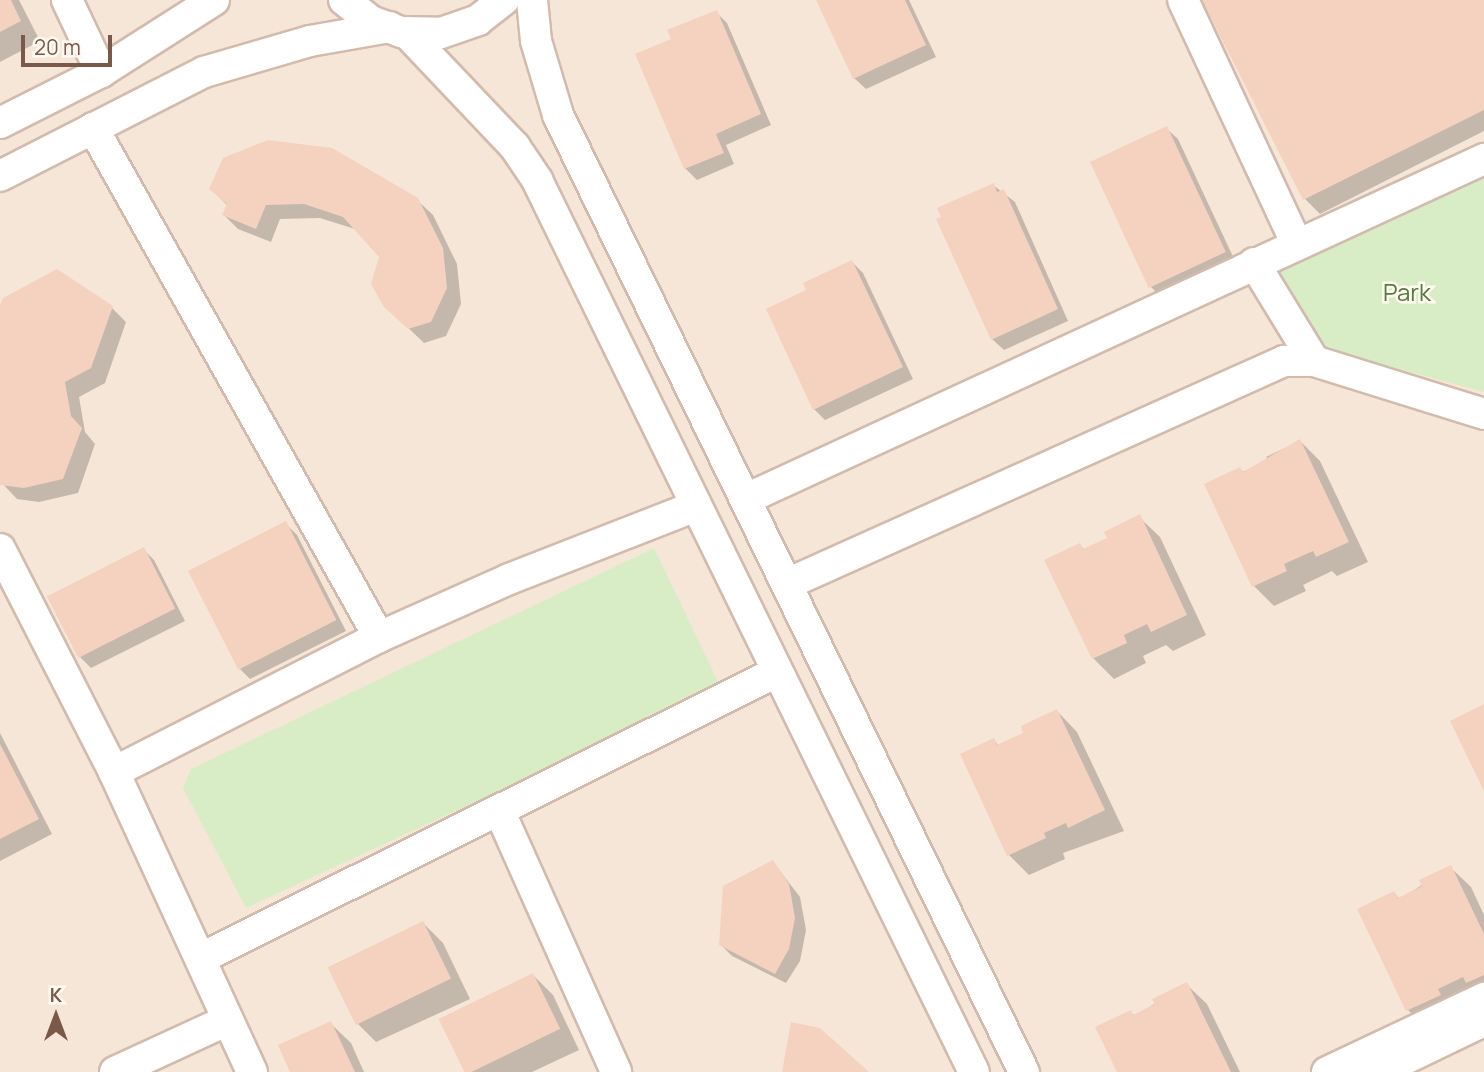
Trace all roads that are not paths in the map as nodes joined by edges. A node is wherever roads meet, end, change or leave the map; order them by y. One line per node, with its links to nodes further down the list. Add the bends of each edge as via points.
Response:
1 (67, 0): 8 (street)
2 (214, 0): 8 (street)
3 (344, 0): 7 (street, via 371,21)
4 (504, 0): 7 (street, via 478,20 441,33)
5 (532, 0): 17 (street, via 536,41 558,115)
6 (1183, 0): 13 (street)
7 (398, 30): 10 (street, via 310,41 204,72); 18 (street, via 514,147 537,180)
8 (101, 72): 9 (street)
9 (0, 123)
10 (93, 128): 12 (street); 21 (street)
11 (1484, 159): 13 (street)
12 (0, 176)
13 (1297, 245): 14 (street)
14 (1254, 263): 15 (street); 17 (street)
15 (1314, 361): 16 (street); 20 (street, via 1284,361)
16 (1484, 414)
17 (746, 499): 20 (street)
18 (696, 506): 21 (street, via 509,579); 22 (street)
19 (0, 550): 23 (street)
20 (787, 584): 33 (street)
21 (379, 637): 23 (street)
22 (777, 672): 24 (street); 32 (street)
23 (114, 772): 25 (street)
24 (499, 810): 25 (street); 31 (street)
25 (201, 958): 27 (street)
26 (1484, 998): 34 (street)
27 (228, 1020): 29 (street); 30 (street)
28 (1484, 1021): 35 (street)
29 (115, 1072)
30 (252, 1072)
31 (616, 1072)
32 (974, 1072)
33 (1024, 1072)
34 (1327, 1072)
35 (1378, 1072)

